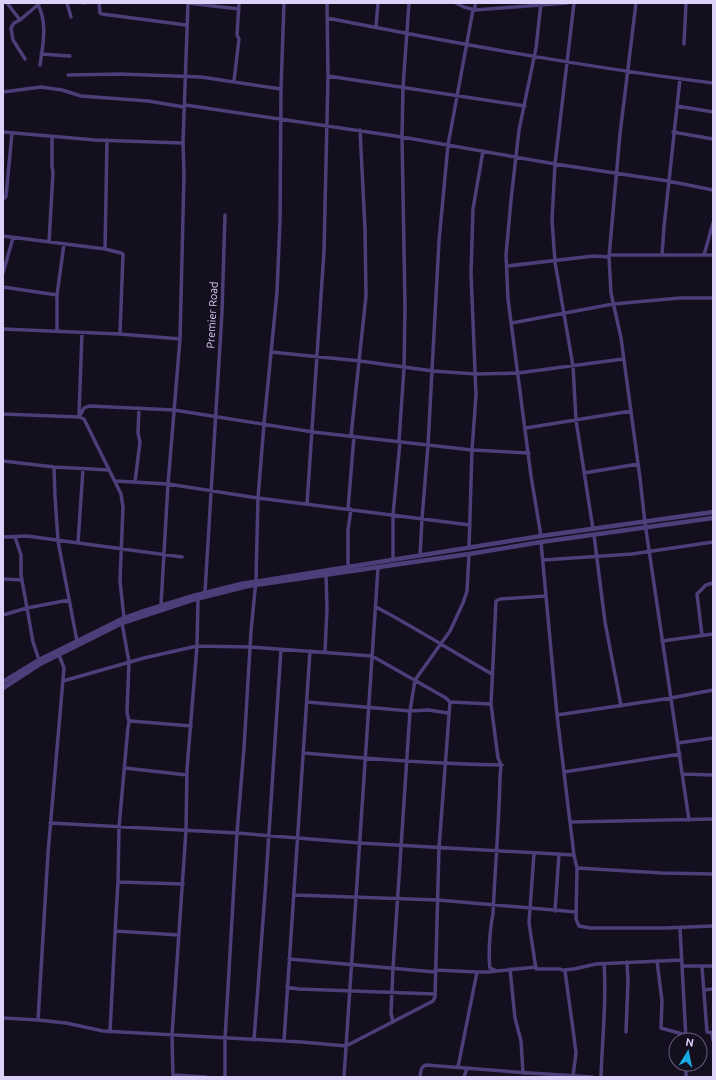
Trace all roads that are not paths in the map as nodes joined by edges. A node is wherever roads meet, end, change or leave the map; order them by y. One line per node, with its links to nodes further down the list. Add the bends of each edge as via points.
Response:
1 (7, 3): 22 (street)
2 (38, 3): 22 (street); 28 (street, via 43,21)
3 (67, 3): 20 (street)
4 (99, 3): 23 (street, via 102,14)
5 (188, 3): 18 (street); 23 (street)
6 (239, 3): 18 (street)
7 (284, 3): 42 (street)
8 (327, 3): 21 (street)
9 (378, 3): 24 (street)
10 (409, 3): 25 (street)
11 (456, 3): 19 (street)
12 (475, 3): 19 (street)
13 (567, 3): 17 (street)
14 (574, 3): 32 (street)
15 (636, 3): 34 (street)
16 (686, 3): 27 (street)
17 (541, 4): 19 (street); 30 (street)
18 (239, 9): 39 (street, via 239,39)
19 (474, 10): 26 (street)
20 (71, 17)
21 (327, 18): 24 (street); 36 (street)
22 (20, 20): 31 (street, via 14,23 10,32)
23 (186, 25): 37 (street)
24 (376, 28): 25 (street)
25 (406, 33): 26 (street); 41 (street)
26 (466, 44): 30 (street); 44 (street)
27 (684, 44)
28 (41, 54): 29 (street); 33 (street)
29 (70, 56)
30 (535, 57): 32 (street); 46 (street)
31 (25, 58)
32 (567, 62): 34 (street); 63 (street)
33 (40, 65)
34 (628, 73): 38 (street); 64 (street)
35 (68, 75): 37 (street)
36 (328, 76): 41 (street); 50 (street)
37 (186, 77): 39 (street); 45 (street)
38 (680, 79): 40 (street); 47 (street)
39 (234, 81): 42 (street)
40 (713, 84)
41 (403, 87): 44 (street); 56 (street)
42 (281, 89): 49 (street)
43 (3, 92): 45 (street, via 41,87 81,96)
44 (457, 96): 46 (street); 60 (street)
45 (184, 106): 49 (street); 59 (street)
46 (524, 106): 62 (street)
47 (677, 106): 48 (street); 53 (street)
48 (713, 112)
49 (282, 118): 50 (street); 93 (street, via 277,292)
50 (327, 125): 51 (street); 94 (street, via 324,251)
51 (360, 130): 56 (street); 96 (street, via 366,296)
52 (3, 132): 54 (street)
53 (673, 132): 57 (street); 65 (street)
54 (12, 133): 55 (street); 67 (street, via 6,196)
55 (52, 136): 58 (street); 72 (street, via 54,173)
56 (402, 137): 60 (street); 98 (street)
57 (713, 139)
58 (108, 140): 59 (street); 74 (street)
59 (183, 142): 92 (street)
60 (448, 145): 61 (street); 99 (street, via 439,241)
61 (483, 151): 62 (street); 101 (street, via 473,209 472,273)
62 (516, 157): 63 (street); 80 (street)
63 (555, 164): 64 (street); 79 (street, via 552,220)
64 (617, 174): 65 (street); 77 (street)
65 (668, 181): 66 (street); 78 (street)
66 (713, 191)
67 (3, 198)
68 (225, 215): 107 (street, Premier Road)
69 (713, 223): 75 (street)
70 (3, 236): 71 (street)
71 (13, 238): 72 (street); 81 (street)
72 (49, 242): 73 (street)
73 (64, 244): 74 (street); 83 (street)
74 (105, 249): 91 (street, via 123,254)
75 (704, 255): 76 (street); 78 (street)
76 (713, 255)
77 (609, 256): 78 (street); 79 (street); 85 (street)
78 (662, 256)
79 (555, 262): 80 (street); 86 (street)
80 (507, 266): 87 (street)
81 (3, 273)
82 (3, 286): 83 (street)
83 (57, 295): 89 (street)
84 (713, 298): 85 (street)
85 (613, 304): 86 (street); 95 (street)
86 (564, 313): 87 (street); 97 (street)
87 (512, 323): 100 (street)
88 (3, 329): 89 (street)
89 (57, 331): 90 (street)
90 (82, 333): 91 (street); 106 (street)
91 (120, 334): 92 (street)
92 (180, 339): 103 (street)
93 (271, 352): 94 (street); 109 (street)
94 (317, 358): 96 (street); 111 (street)
95 (623, 358): 97 (street); 104 (street)
96 (360, 361): 98 (street); 112 (street)
97 (572, 366): 100 (street); 108 (street)
98 (404, 368): 99 (street); 113 (street)
99 (433, 371): 101 (street); 114 (street)
100 (518, 373): 101 (street); 110 (street)
101 (476, 374): 115 (street)
102 (139, 408): 103 (street); 106 (street, via 89,406 84,408); 124 (street, via 140,442)
103 (174, 410): 107 (street); 125 (street)
104 (630, 411): 108 (street); 118 (street)
105 (3, 414): 106 (street)
106 (78, 417): 121 (street, via 84,419)
107 (216, 417): 109 (street); 126 (street, Premier Road)
108 (576, 420): 110 (street); 122 (street)
109 (264, 424): 111 (street); 127 (street)
110 (526, 428): 116 (street)
111 (313, 432): 112 (street); 128 (street)
112 (353, 436): 113 (street); 129 (street)
113 (399, 441): 114 (street); 131 (street)
114 (428, 445): 115 (street); 133 (street)
115 (472, 450): 116 (street); 134 (street)
116 (529, 453): 139 (street)
117 (3, 461): 119 (street)
118 (638, 464): 122 (street); 135 (street)
119 (54, 467): 120 (street); 140 (street)
120 (83, 469): 121 (street); 142 (street)
121 (109, 470): 123 (street)
122 (584, 473): 136 (street)
123 (115, 481): 124 (street); 144 (street, via 123,507)
124 (135, 482): 125 (street)
125 (168, 484): 126 (street); 147 (street)
126 (211, 490): 127 (street); 160 (street, Premier Road)
127 (258, 498): 128 (street); 158 (street)
128 (307, 504): 129 (street)
129 (349, 509): 131 (street); 153 (street)
130 (713, 512): 135 (street)
131 (393, 515): 133 (street); 151 (street)
132 (713, 518): 135 (street)
133 (422, 519): 134 (street); 148 (street)
134 (470, 525): 143 (street)
135 (645, 525): 136 (street); 145 (street)
136 (594, 532): 139 (street); 149 (street)
137 (3, 537): 138 (street)
138 (15, 537): 140 (street, via 27,536); 157 (street, via 21,555)
139 (541, 539): 143 (street); 146 (street); 152 (street)
140 (58, 541): 142 (street); 163 (street)
141 (713, 542): 145 (street)
142 (78, 543): 144 (street)
143 (469, 548): 148 (street)
144 (121, 549): 147 (street); 168 (street)
145 (649, 552): 149 (street); 172 (street)
146 (469, 554): 154 (street); 173 (street, via 467,591 450,631)
147 (163, 555): 150 (street); 164 (street)
148 (420, 556): 151 (street)
149 (597, 556): 152 (street); 193 (street, via 604,622)
150 (182, 557)
151 (392, 560): 153 (street)
152 (543, 560): 161 (street)
153 (348, 567): 158 (street)
154 (378, 568): 155 (street); 165 (street)
155 (326, 575): 158 (street); 178 (street)
156 (3, 579): 157 (street)
157 (22, 580): 166 (street)
158 (256, 582): 160 (street); 162 (street); 175 (street)
159 (713, 583): 170 (street, via 706,585 697,594)
160 (205, 592): 164 (street)
161 (546, 596): 183 (street, via 496,601); 197 (street)
162 (198, 599): 168 (street); 174 (street)
163 (69, 600): 166 (street); 171 (street)
164 (161, 606): 168 (street)
165 (376, 607): 173 (street); 180 (street)
166 (27, 608): 167 (street); 181 (street)
167 (3, 615)
168 (123, 621): 171 (street); 179 (street); 182 (street)
169 (713, 634): 170 (street)
170 (702, 636): 172 (street)
171 (77, 641): 181 (street)
172 (662, 641): 189 (street)
173 (440, 644): 183 (street); 184 (street)
174 (197, 646): 175 (street); 182 (street); 199 (street)
175 (250, 647): 176 (street); 219 (street)
176 (280, 649): 177 (street); 220 (street)
177 (310, 651): 178 (street); 190 (street)
178 (325, 652): 180 (street)
179 (59, 655): 186 (street, via 64,668); 187 (street)
180 (372, 656): 184 (street); 194 (street)
181 (39, 660): 185 (street)
182 (129, 662): 186 (street); 198 (street)
183 (492, 674): 192 (street)
184 (415, 680): 191 (street); 195 (street)
185 (4, 681)
186 (63, 681): 216 (street)
187 (3, 688)
188 (713, 690): 189 (street)
189 (671, 698): 193 (street); 201 (street)
190 (307, 702): 194 (street); 202 (street)
191 (450, 702): 192 (street); 196 (street)
192 (491, 704): 207 (street, via 498,758)
193 (621, 706): 197 (street)
194 (369, 707): 195 (street); 204 (street)
195 (410, 711): 196 (street); 205 (street)
196 (448, 713): 206 (street)
197 (557, 715): 209 (street)
198 (129, 722): 199 (street); 208 (street)
199 (191, 726): 211 (street)
200 (713, 738): 201 (street)
201 (678, 743): 203 (street)
202 (304, 753): 204 (street); 221 (street)
203 (680, 754): 209 (street); 210 (street)
204 (365, 758): 205 (street); 222 (street)
205 (406, 762): 206 (street); 223 (street)
206 (445, 764): 207 (street); 224 (street)
207 (502, 765): 225 (street)
208 (125, 768): 211 (street); 217 (street)
209 (564, 772): 215 (street)
210 (683, 774): 212 (street); 214 (street)
211 (187, 775): 218 (street)
212 (713, 775)
213 (713, 819): 214 (street)
214 (689, 820): 215 (street)
215 (570, 822): 228 (street)
216 (50, 823): 217 (street); 268 (street)
217 (119, 827): 218 (street); 231 (street)
218 (186, 830): 219 (street); 232 (street)
219 (237, 833): 220 (street); 276 (street)
220 (268, 835): 221 (street); 277 (street)
221 (297, 837): 222 (street); 233 (street)
222 (360, 842): 223 (street); 234 (street)
223 (401, 845): 224 (street); 235 (street)
224 (440, 848): 225 (street); 236 (street)
225 (497, 850): 226 (street); 237 (street)
226 (534, 853): 227 (street); 238 (street)
227 (559, 854): 228 (street); 239 (street)
228 (574, 856): 229 (street)
229 (577, 868): 230 (street); 240 (street)
230 (713, 874)
231 (118, 882): 232 (street); 243 (street)
232 (183, 884): 244 (street)
233 (294, 895): 234 (street); 245 (street)
234 (357, 898): 235 (street); 249 (street)
235 (397, 898): 236 (street); 255 (street)
236 (438, 900): 237 (street); 258 (street)
237 (494, 905): 238 (street); 259 (street, via 489,961 490,968)
238 (531, 909): 239 (street); 253 (street, via 530,923)
239 (555, 910): 240 (street)
240 (576, 912): 242 (street, via 579,926 590,928)
241 (713, 926): 242 (street)
242 (680, 928): 246 (street)
243 (115, 931): 244 (street); 270 (street)
244 (179, 936): 275 (street)
245 (289, 960): 249 (street); 261 (street)
246 (682, 960): 247 (street); 251 (street)
247 (657, 961): 248 (street); 272 (street, via 662,1001 660,1028)
248 (627, 962): 250 (street); 271 (street)
249 (352, 964): 255 (street); 263 (street)
250 (604, 964): 257 (street); 293 (street, via 605,1010)
251 (682, 966): 254 (street); 273 (street)
252 (713, 966): 254 (street)
253 (536, 967): 256 (street); 257 (street)
254 (702, 967): 264 (street)
255 (393, 968): 258 (street); 265 (street)
256 (510, 969): 259 (street); 283 (street)
257 (564, 970): 286 (street, via 576,1053)
258 (435, 971): 260 (street); 266 (street)
259 (497, 971): 260 (street)
260 (477, 972): 281 (street)
261 (287, 987): 263 (street); 279 (street)
262 (713, 989): 264 (street)
263 (350, 990): 265 (street); 280 (street)
264 (704, 990): 274 (street, via 707,1032)
265 (392, 992): 266 (street); 269 (street)
266 (435, 994): 269 (street, via 433,1001)
267 (3, 1018): 268 (street)
268 (38, 1020): 270 (street)
269 (393, 1022): 280 (street)
270 (110, 1032): 275 (street)
271 (626, 1032)
272 (675, 1032)
273 (686, 1032)
274 (713, 1033): 278 (street)
275 (172, 1035): 276 (street); 285 (street)
276 (225, 1039): 277 (street); 288 (street)
277 (254, 1040): 279 (street)
278 (713, 1040)
279 (284, 1041): 280 (street)
280 (346, 1046): 289 (street)
281 (458, 1067): 282 (street); 290 (street, via 426,1064 422,1066)
282 (467, 1068): 284 (street); 291 (street)
283 (523, 1073): 284 (street); 286 (street)
284 (515, 1075)
285 (173, 1076): 287 (street)
286 (574, 1076): 292 (street)
287 (206, 1077)
288 (225, 1077)
289 (344, 1077)
290 (420, 1077)
291 (464, 1077)
292 (592, 1077)
293 (601, 1077)

